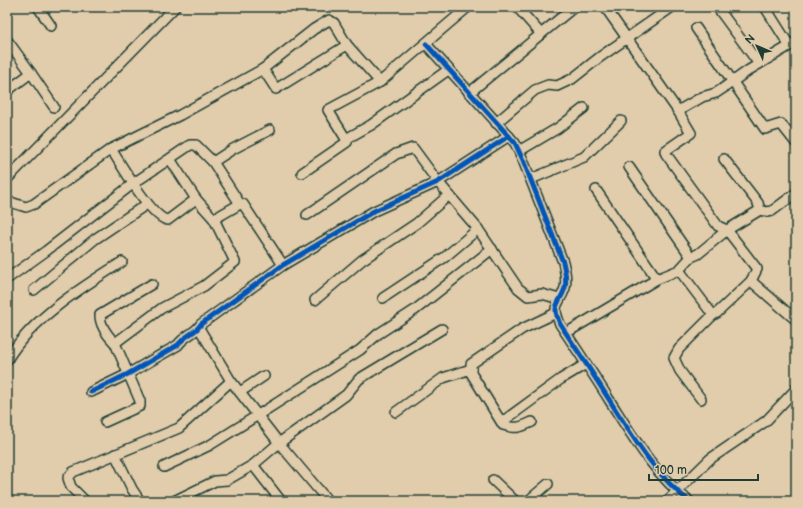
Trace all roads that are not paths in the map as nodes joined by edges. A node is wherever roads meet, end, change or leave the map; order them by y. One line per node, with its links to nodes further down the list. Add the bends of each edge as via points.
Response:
1 (38, 7): 10 (street)
2 (175, 7): 42 (street)
3 (468, 7): 15 (street)
4 (520, 7): 12 (street, via 518,8)
5 (574, 7): 12 (street)
6 (605, 7): 13 (street)
7 (717, 7): 18 (street)
8 (765, 7): 16 (street)
9 (668, 8): 13 (street)
10 (51, 26)
11 (696, 28): 23 (street)
12 (541, 34): 25 (street)
13 (627, 39): 28 (street); 30 (street, via 572,79 557,86 548,85 536,90)
14 (7, 40): 21 (street)
15 (426, 44): 20 (street); 22 (street)
16 (792, 44): 18 (street)
17 (347, 45): 19 (street, via 276,89); 19 (street, via 334,23 329,20); 22 (street)
18 (759, 64): 23 (street)
19 (263, 69): 35 (street, via 180,115)
20 (448, 70): 25 (street); 33 (street, via 371,125)
21 (31, 73): 24 (street); 26 (street)
22 (380, 82): 33 (street, via 328,110)
23 (733, 82): 28 (street); 34 (street, via 765,129 781,124)
24 (7, 91)
25 (469, 93): 30 (street)
26 (54, 108)
27 (584, 108): 36 (street, via 558,128)
28 (678, 111): 57 (street, via 690,133 665,151 666,154 718,226)
29 (621, 121): 43 (street, via 584,157)
30 (496, 122): 32 (street)
31 (270, 130): 39 (street, via 233,148)
32 (509, 136): 36 (street); 44 (street)
33 (346, 139): 41 (street, via 347,142)
34 (796, 143)
35 (111, 149): 45 (street); 50 (street, via 34,204 26,207)
36 (519, 151): 43 (street)
37 (170, 159): 39 (street, via 190,145 196,145); 45 (street); 49 (street)
38 (724, 159): 53 (street, via 758,203)
39 (213, 162): 52 (street)
40 (630, 167): 59 (street)
41 (302, 173)
42 (7, 179)
43 (531, 179): 69 (street, via 563,262 565,288)
44 (438, 182): 48 (street); 54 (street, via 413,148 396,154); 61 (street, via 374,211)
45 (134, 183): 51 (street); 63 (street)
46 (596, 190): 64 (street)
47 (796, 193): 53 (street, via 772,211)
48 (449, 194): 56 (street); 70 (street, via 417,223 362,260)
49 (196, 199): 51 (street, via 168,220 161,218); 55 (street)
50 (7, 201)
51 (147, 204): 67 (street, via 95,239)
52 (240, 204): 55 (street); 61 (street, via 243,204)
53 (760, 210): 57 (street)
54 (307, 214)
55 (214, 219): 77 (street, via 234,262 204,286 162,308)
56 (478, 230): 58 (street); 68 (street, via 445,257)
57 (727, 230): 59 (street); 65 (street, via 757,269)
58 (492, 249): 69 (street, via 524,294 542,294); 89 (street, via 360,350)
59 (691, 257): 62 (street)
60 (122, 262): 78 (street, via 30,329)
61 (283, 266): 74 (street)
62 (678, 270): 64 (street); 72 (street)
63 (7, 279)
64 (657, 279): 76 (street)
65 (751, 281): 72 (street); 73 (street)
66 (152, 284): 77 (street, via 100,315 109,337)
67 (34, 290)
68 (383, 298)
69 (558, 299): 71 (street)
70 (316, 300)
71 (556, 313): 76 (street); 80 (street, via 522,329 470,364)
72 (713, 315): 87 (street, via 679,349 674,358 680,371)
73 (796, 319)
74 (199, 328): 81 (street, via 182,338 178,345); 83 (street)
75 (442, 329): 93 (street, via 359,379 346,395)
76 (566, 333): 79 (street)
77 (115, 343): 81 (street)
78 (7, 360)
79 (586, 364): 91 (street); 99 (street, via 635,440 658,472)
80 (470, 369): 88 (street, via 443,378); 91 (street)
81 (128, 374): 85 (street); 90 (street, via 140,406)
82 (264, 376): 86 (street)
83 (231, 381): 86 (street); 94 (street, via 180,428)
84 (796, 389): 99 (street, via 766,421 710,459)
85 (91, 392)
86 (240, 392): 89 (street)
87 (701, 399)
88 (396, 412)
89 (258, 415): 93 (street); 96 (street, via 210,445)
90 (105, 422)
91 (502, 422): 92 (street, via 503,426 513,428)
92 (532, 422)
93 (279, 443): 95 (street); 104 (street)
94 (115, 454): 100 (street, via 73,472 68,478 71,487); 101 (street)
95 (253, 465): 102 (street, via 227,480 215,481); 103 (street)
96 (164, 467)
97 (493, 480): 105 (street)
98 (548, 484): 106 (street)
99 (676, 491): 107 (street); 108 (street)
100 (85, 501)
101 (140, 501)
102 (174, 501)
103 (281, 501)
104 (328, 501)
105 (515, 501)
106 (528, 501)
107 (667, 501)
108 (689, 501)

